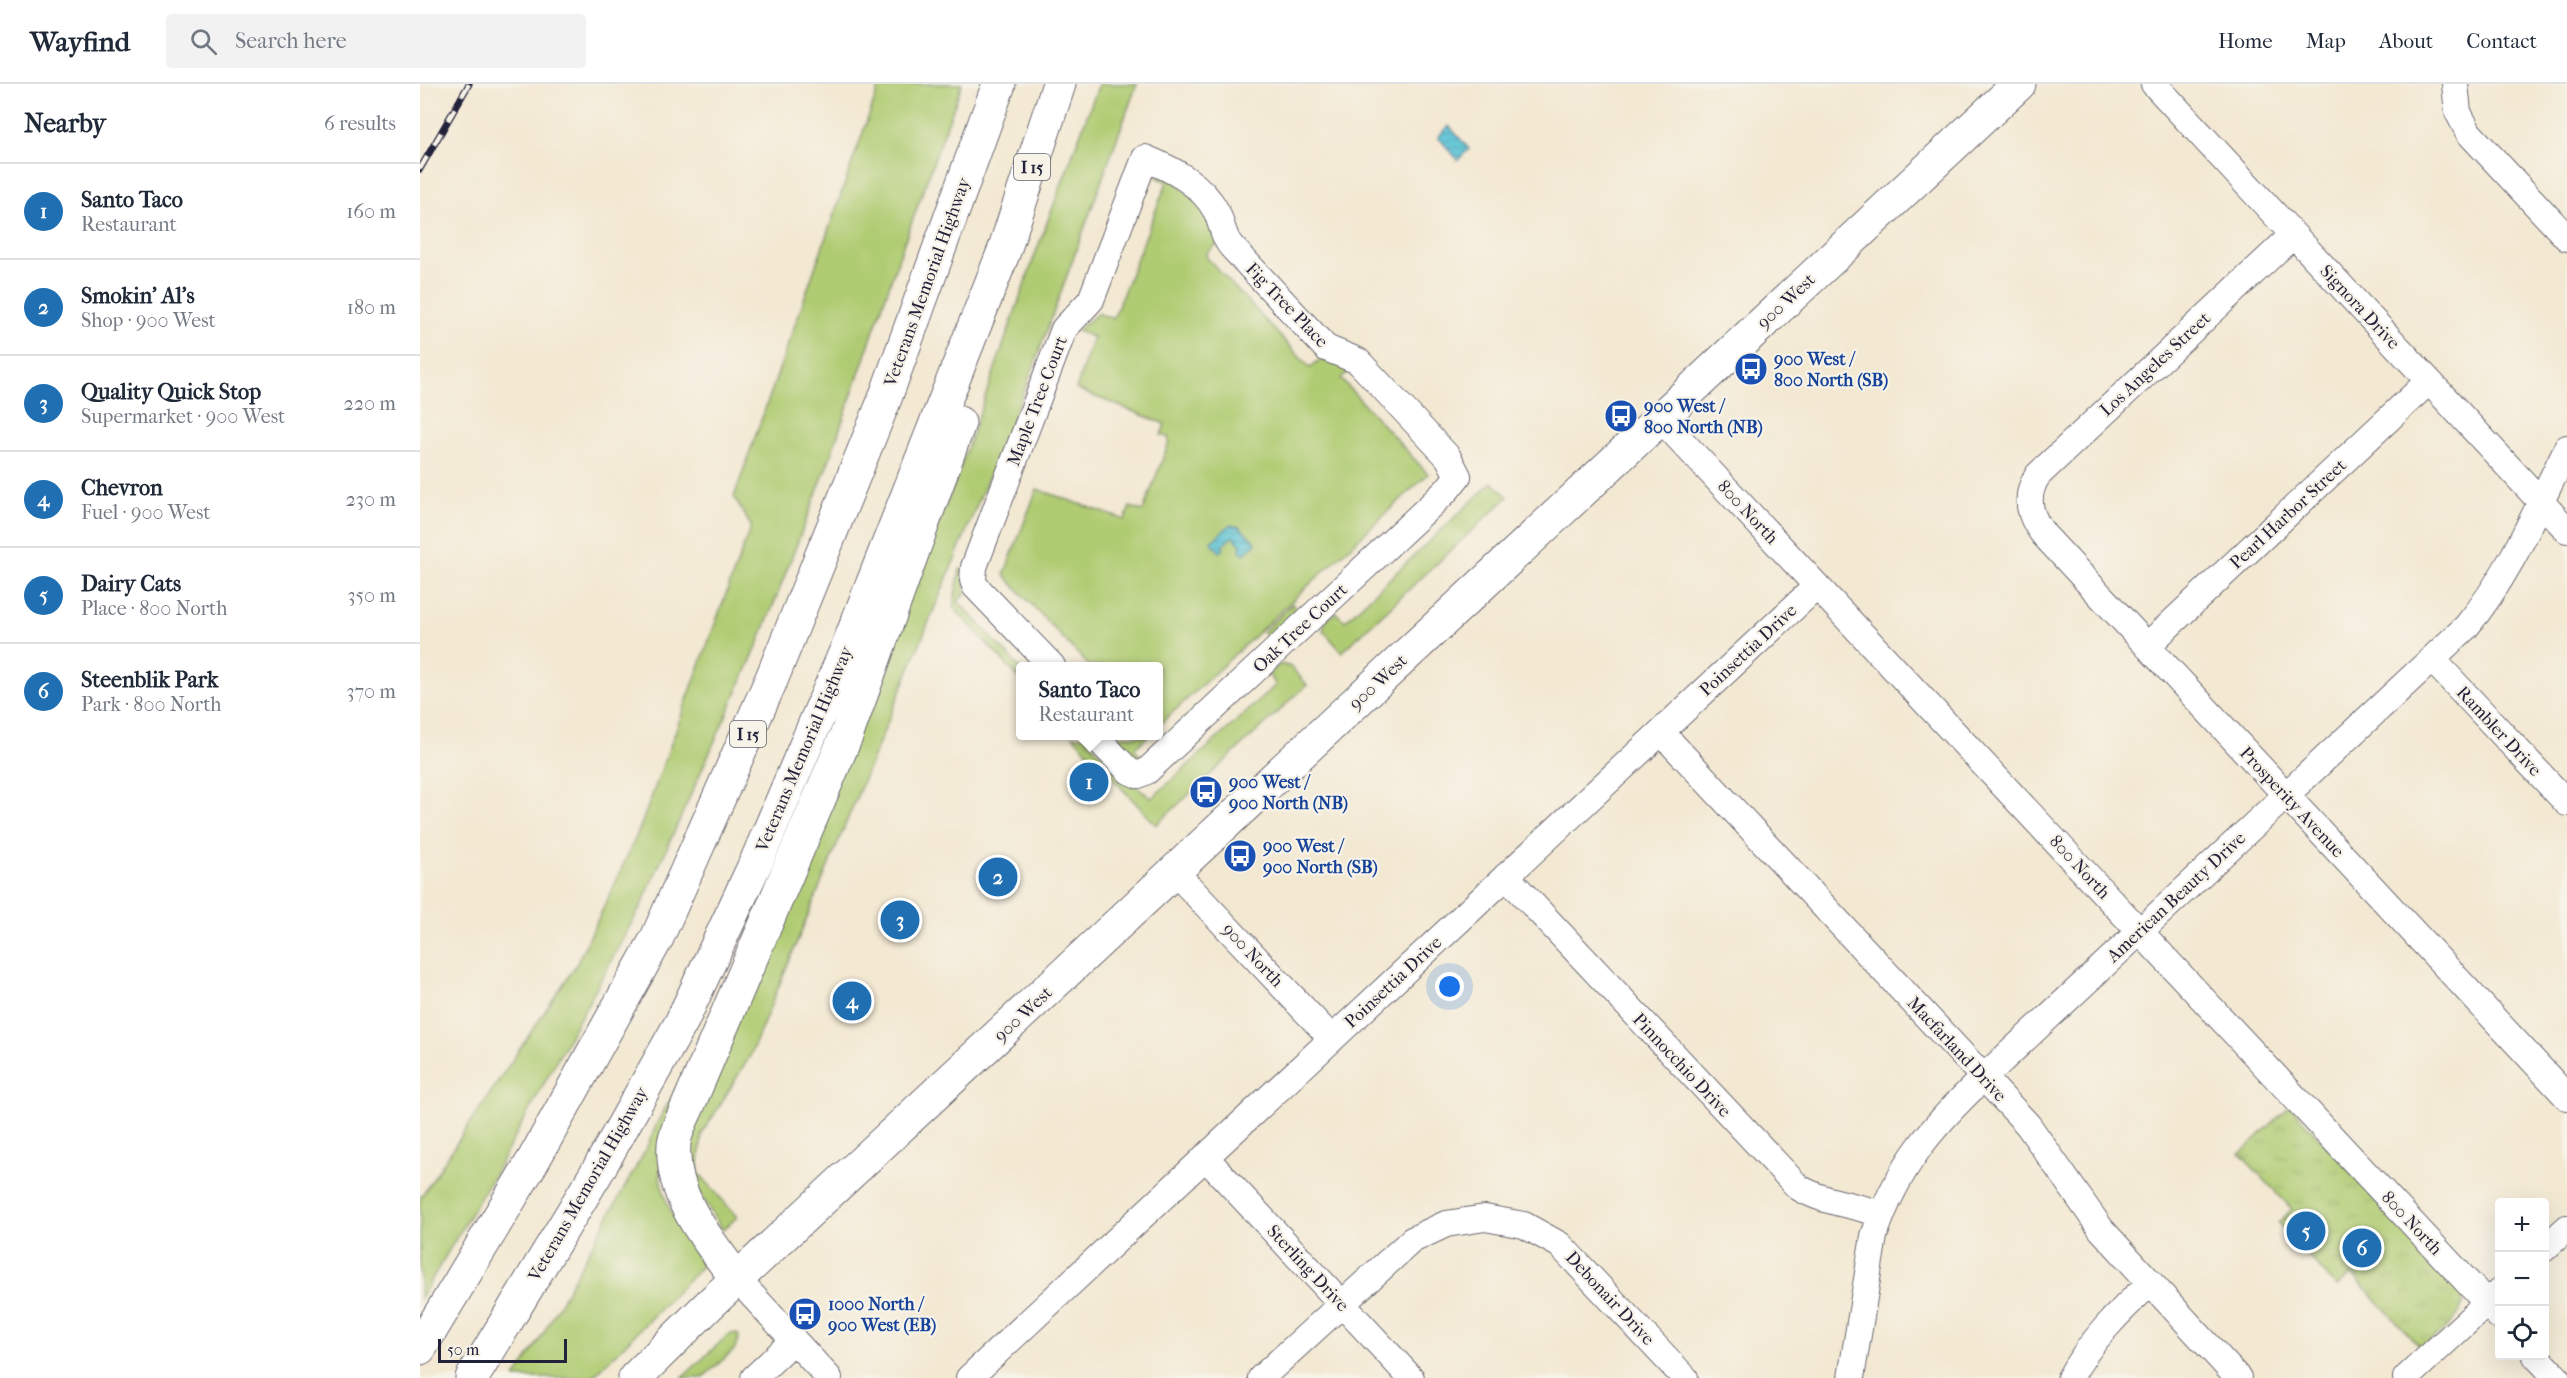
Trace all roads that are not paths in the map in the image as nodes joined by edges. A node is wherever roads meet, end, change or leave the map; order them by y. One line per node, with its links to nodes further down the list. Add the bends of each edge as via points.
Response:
1 (999, 84): 40 (main road, Veterans Memorial Highway / I 15, via 884,401 772,678 657,938 534,1159)
2 (1059, 84): 9 (main road, Veterans Memorial Highway / I 15)
3 (2019, 84): 11 (main road, 900 West)
4 (2154, 84): 7 (street, Signora Drive)
5 (2455, 84): 8 (street, via 2458,112 2469,133)
6 (1145, 158): 13 (street, Fig Tree Place, via 1186,178 1216,210 1231,246 1326,348 1360,363 1448,457); 20 (street, Maple Tree Court, via 1091,300 1064,329 974,567 975,585)
7 (2293, 235): 10 (street, Signora Drive); 14 (street, Los Angeles Street, via 2044,468 2033,483)
8 (2567, 238)
9 (1004, 251): 35 (main road, via 977,373 847,734 674,1143 678,1184 693,1218); 42 (main road, Veterans Memorial Highway / I 15, via 844,656 757,860 682,1022 597,1172)
10 (2429, 381): 15 (street, Signora Drive); 18 (street, Pearl Harbor Street)
11 (1660, 418): 17 (street, 800 North); 25 (main road, 900 West)
12 (2567, 448): 15 (street, American Beauty Drive)
13 (1458, 476): 22 (street, Oak Tree Court, via 1147,771 1138,775 1129,771)
14 (2029, 501): 18 (street, Prosperity Avenue, via 2033,519 2044,536)
15 (2542, 501): 16 (street, Signora Drive); 19 (street, American Beauty Drive, via 2487,600 2466,627)
16 (2567, 530)
17 (1817, 586): 21 (street, Poinsettia Drive); 27 (street, 800 North)
18 (2147, 646): 23 (street, Prosperity Avenue)
19 (2432, 659): 23 (street, American Beauty Drive); 24 (street, Rambler Drive)
20 (1048, 662)
21 (1661, 732): 26 (street, Poinsettia Drive); 29 (street, Macfarland Drive)
22 (1100, 740)
23 (2285, 795): 27 (street, American Beauty Drive); 30 (street, Prosperity Avenue)
24 (2567, 804)
25 (1175, 872): 28 (street, 900 North); 35 (main road, 900 West)
26 (1506, 876): 28 (street, Poinsettia Drive); 32 (street, Pinnocchio Drive, via 1788,1178 1824,1200)
27 (2140, 932): 29 (street, American Beauty Drive); 38 (street, 800 North)
28 (1332, 1039): 31 (street, Poinsettia Drive)
29 (1984, 1077): 32 (street, American Beauty Drive, via 1919,1145); 36 (street, Macfarland Drive, via 2034,1132 2094,1220)
30 (2567, 1097)
31 (1205, 1157): 37 (street, Sterling Drive); 46 (street, Poinsettia Drive)
32 (1881, 1214): 50 (street, American Beauty Drive, via 1870,1257)
33 (2567, 1228): 34 (street)
34 (2549, 1244)
35 (737, 1279): 39 (street); 43 (main road, 900 West)
36 (2149, 1284): 51 (street, via 2094,1340); 52 (street, Macfarland Drive)
37 (1341, 1303): 47 (street, Debonair Drive); 48 (street, Sterling Drive); 49 (street, Debonair Drive, via 1398,1251 1428,1231 1465,1220 1506,1220 1560,1245)
38 (2495, 1303): 53 (street)
39 (794, 1340): 44 (street); 45 (street)
40 (420, 1348)
41 (2540, 1360): 54 (street)
42 (472, 1378)
43 (634, 1378)
44 (754, 1378)
45 (829, 1378)
46 (969, 1378)
47 (1261, 1378)
48 (1411, 1378)
49 (1685, 1378)
50 (1851, 1378)
51 (2070, 1378)
52 (2238, 1378)
53 (2406, 1378)
54 (2557, 1378)

